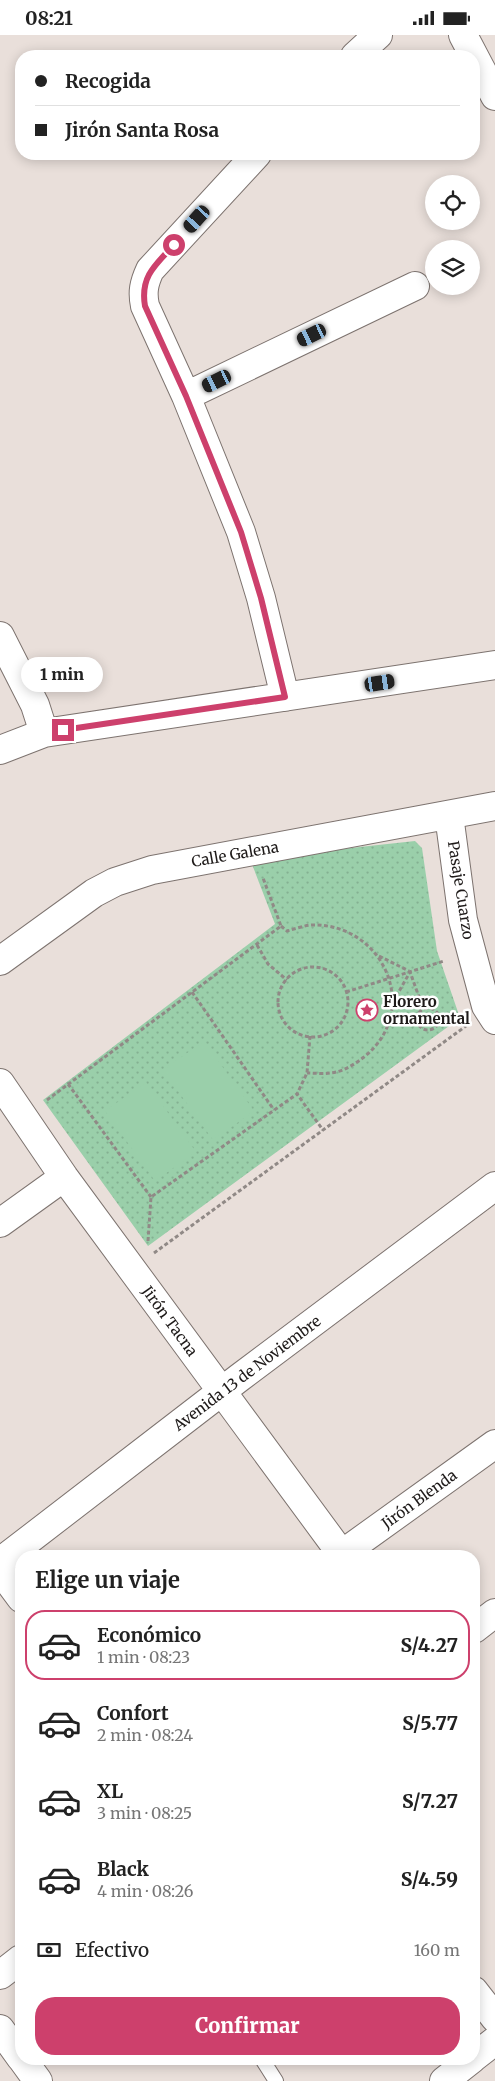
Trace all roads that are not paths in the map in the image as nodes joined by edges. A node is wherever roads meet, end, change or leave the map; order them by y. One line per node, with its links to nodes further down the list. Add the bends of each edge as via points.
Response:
1 (378, 35): 3 (main road)
2 (463, 35): 4 (main road)
3 (362, 50)
4 (471, 50)
5 (480, 67): 6 (main road)
6 (495, 95)
7 (252, 160): 9 (main road, via 150,271 144,283 145,306)
8 (415, 286): 9 (main road)
9 (186, 396): 12 (main road, via 241,532)
10 (0, 636): 13 (main road, via 35,705)
11 (495, 665): 12 (main road)
12 (285, 697): 13 (main road)
13 (44, 733): 14 (main road)
14 (0, 751)
15 (495, 806): 16 (main road, Calle Galena)
16 (449, 815): 17 (main road, Calle Galena, via 152,870 115,882 94,893); 18 (main road, Pasaje Cuarzo, via 463,920)
17 (0, 961)
18 (492, 1015)
19 (0, 1083): 20 (main road, Jirón Tacna)
20 (64, 1177): 22 (main road); 23 (main road, Jirón Tacna)
21 (495, 1186): 23 (main road, Avenida 13 de Noviembre)
22 (0, 1223)
23 (222, 1392): 25 (main road, Avenida 13 de Noviembre); 26 (main road, Jirón Tacna)
24 (495, 1444): 27 (main road, Jirón Blenda)
25 (16, 1550)
26 (339, 1550)
27 (350, 1550)
28 (15, 1551): 29 (main road, Avenida 13 de Noviembre)
29 (0, 1562)
30 (0, 1570): 31 (main road)
31 (15, 1590)
32 (495, 1613): 33 (main road)
33 (480, 1624)
34 (15, 1964): 35 (main road)
35 (0, 1975)
36 (480, 1999): 37 (main road)
37 (495, 2018)
38 (0, 2029): 40 (main road)
39 (495, 2041): 41 (main road)
40 (15, 2049)
41 (480, 2053)
42 (27, 2065): 45 (main road)
43 (266, 2065): 46 (lane)
44 (464, 2065): 47 (main road)
45 (38, 2081)
46 (276, 2081)
47 (444, 2081)

